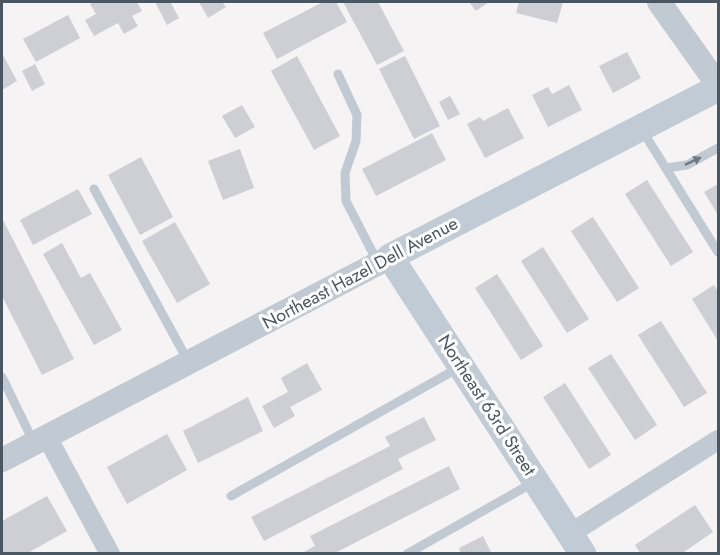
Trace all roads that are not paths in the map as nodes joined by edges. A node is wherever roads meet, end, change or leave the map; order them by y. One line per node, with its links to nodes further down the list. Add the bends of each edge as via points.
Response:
1 (659, 2): 3 (street)
2 (339, 74): 9 (lane, via 357,115 356,141 345,173 346,201)
3 (718, 87): 4 (main road, Northeast Hazel Dell Avenue)
4 (640, 128): 6 (lane); 9 (main road, Northeast Hazel Dell Avenue)
5 (718, 148): 6 (lane, one-way to 5, via 687,165)
6 (666, 168): 8 (lane)
7 (94, 189): 10 (lane)
8 (718, 252)
9 (384, 260): 10 (street, Northeast Hazel Dell Avenue); 11 (main road, Northeast 63rd Street)
10 (189, 362): 13 (street, Northeast Hazel Dell Avenue)
11 (462, 366): 16 (main road, Northeast 63rd Street); 17 (lane)
12 (2, 376): 13 (lane)
13 (40, 440): 15 (street, Northeast Hazel Dell Avenue); 19 (street)
14 (718, 440): 18 (street)
15 (2, 460)
16 (536, 480): 18 (main road, Northeast 63rd Street); 20 (lane)
17 (231, 496)
18 (577, 543)
19 (110, 554)
20 (407, 554)

